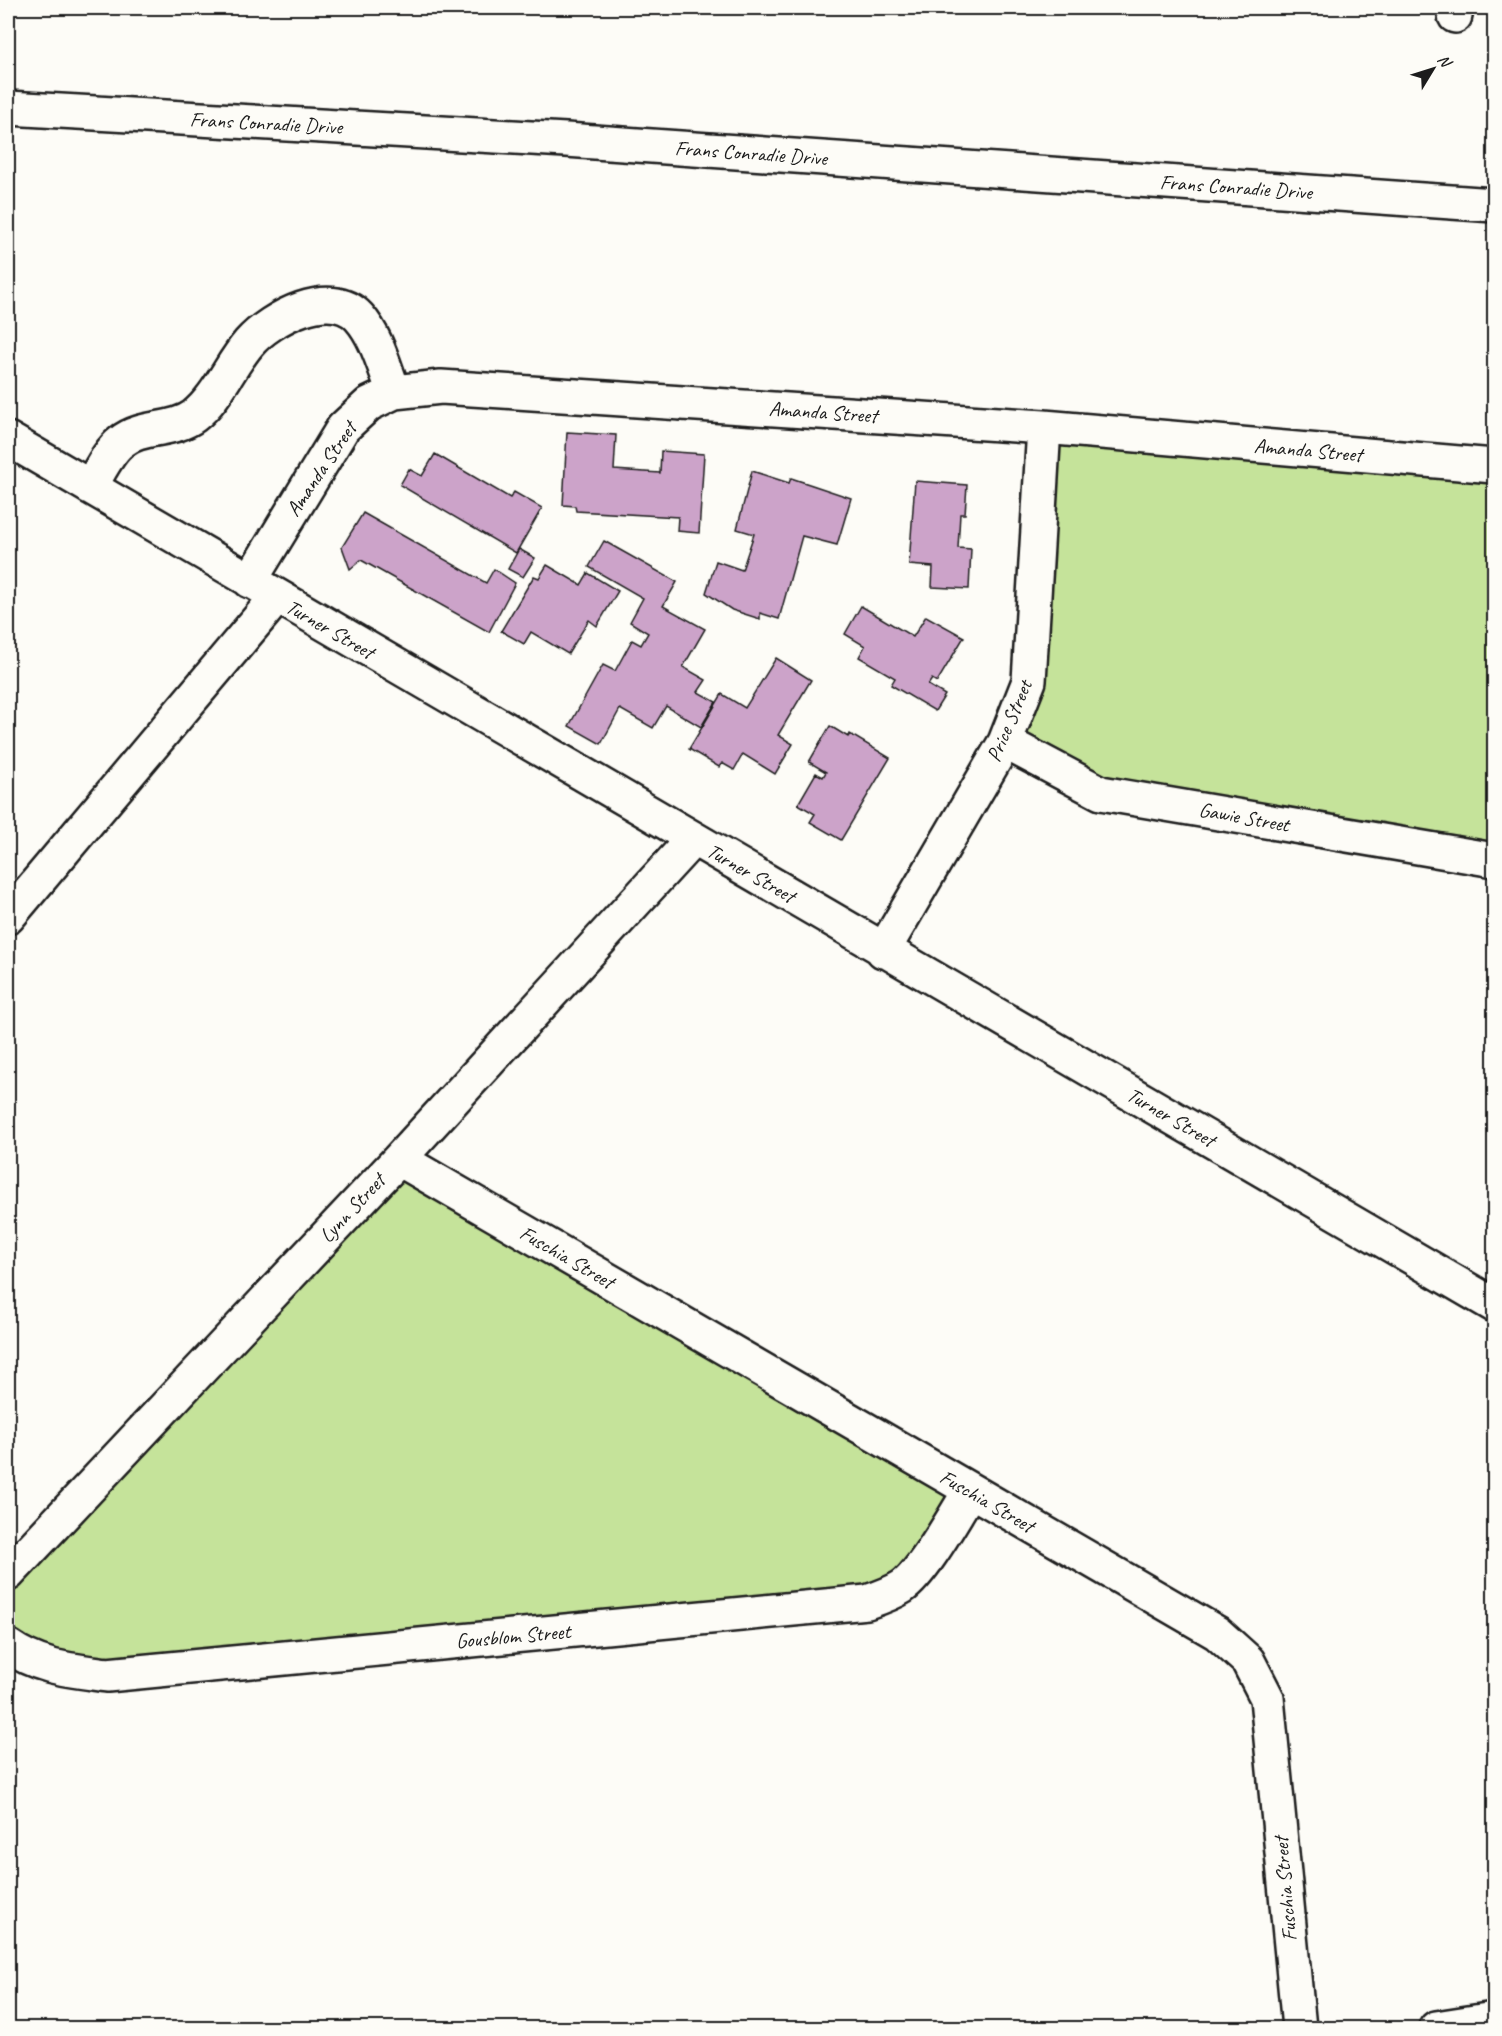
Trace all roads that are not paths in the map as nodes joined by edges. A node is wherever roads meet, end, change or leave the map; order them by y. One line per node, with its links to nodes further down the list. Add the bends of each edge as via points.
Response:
1 (8, 108): 2 (street, Frans Conradie Drive, via 566,140)
2 (1494, 205)
3 (394, 392): 4 (street, Amanda Street, via 441,387); 7 (street, via 371,333 358,316 346,308 332,306 296,310 269,325 250,342 193,417 132,435 121,442); 8 (street, Amanda Street, via 369,404 343,428)
4 (1044, 427): 6 (street, Amanda Street); 9 (street, Price Street, via 1029,681)
5 (8, 439): 7 (street, Turner Street)
6 (1494, 466)
7 (90, 487): 8 (street, Turner Street)
8 (263, 589): 10 (street, Turner Street); 12 (street, Amanda Street)
9 (1005, 742): 11 (street, Gawie Street, via 1101,793); 13 (street, Price Street)
10 (693, 839): 13 (street, Turner Street); 14 (street, Lynn Street)
11 (1494, 860)
12 (8, 917)
13 (883, 951): 15 (street, Turner Street)
14 (399, 1159): 16 (street, Fuschia Street); 17 (street, Lynn Street)
15 (1494, 1305)
16 (970, 1491): 18 (street, Gousblom Street, via 923,1564 904,1586 867,1602 107,1675 59,1669 23,1657); 20 (street, Fuschia Street, via 1217,1633 1248,1661 1267,1698)
17 (8, 1574)
18 (8, 1647)
19 (1494, 2019): 21 (street)
20 (1299, 2028)
21 (1436, 2028)

